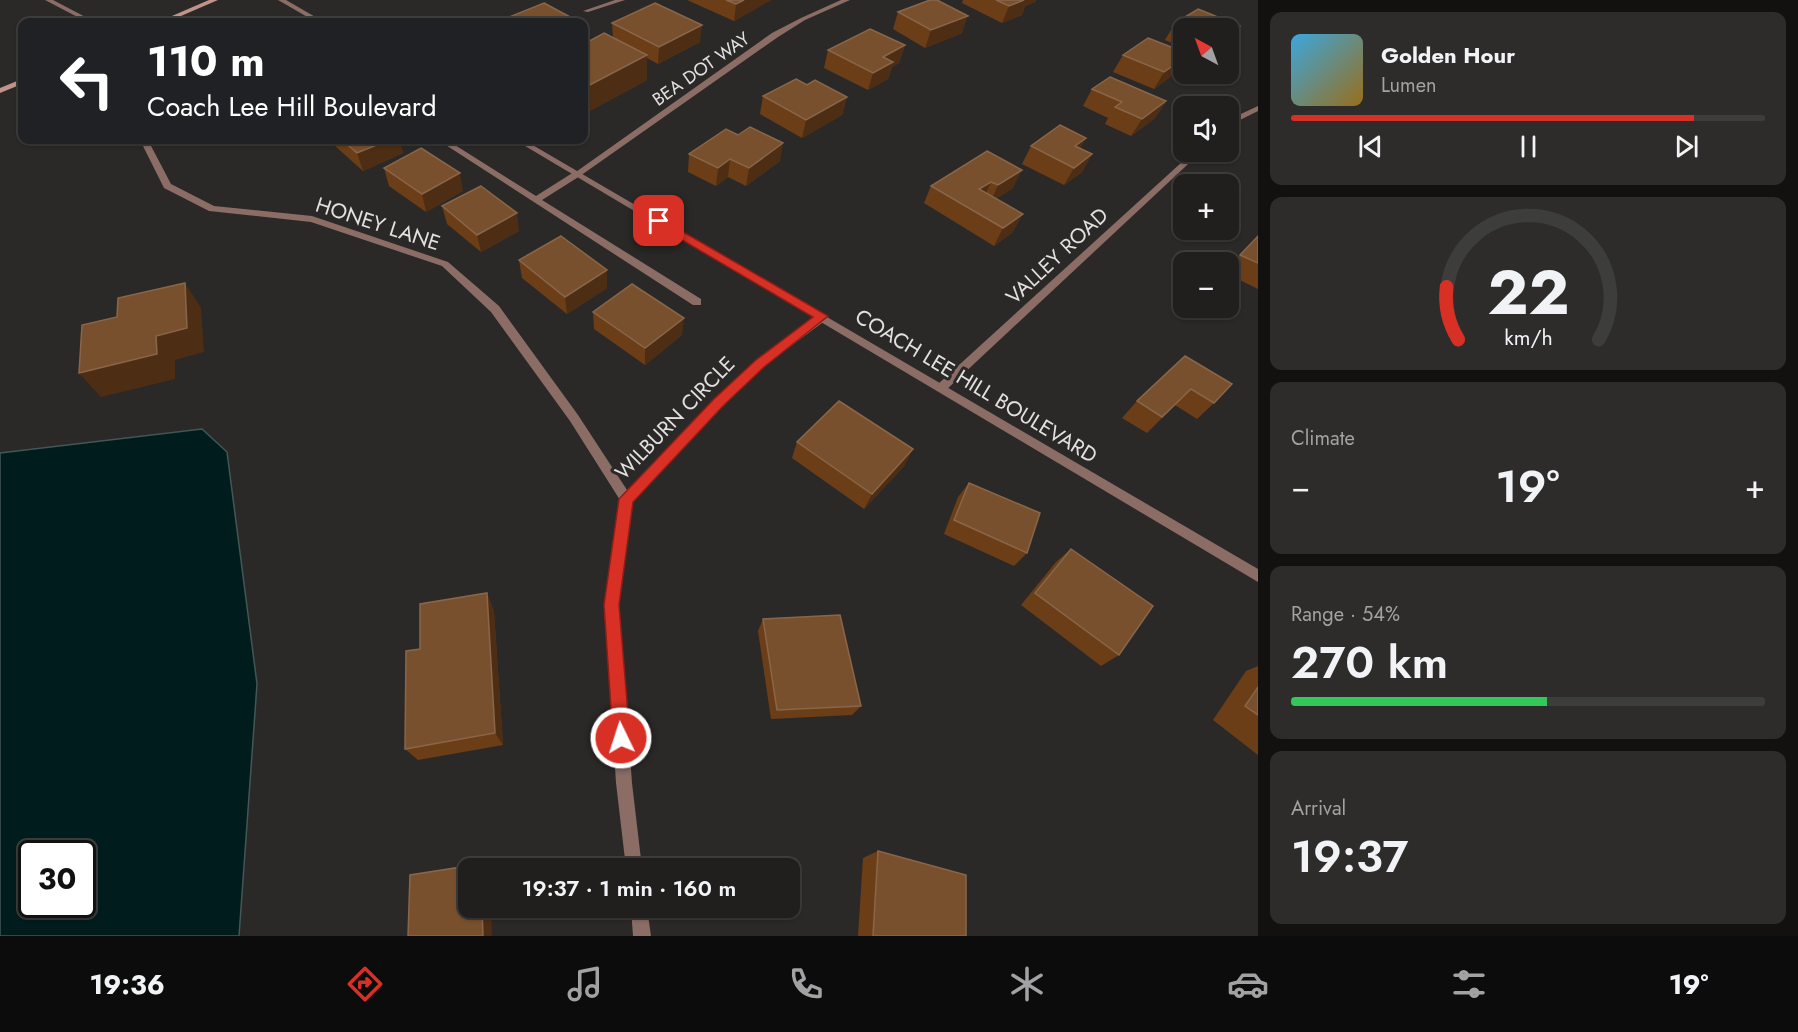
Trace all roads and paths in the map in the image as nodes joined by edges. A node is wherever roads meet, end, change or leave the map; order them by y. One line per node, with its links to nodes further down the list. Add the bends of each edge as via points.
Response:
1 (48, 0): 7 (street)
2 (215, 0): 8 (main road)
3 (281, 0): 9 (street)
4 (619, 0): 6 (street)
5 (847, 0): 18 (street, BEA DOT WAY, via 775,35)
6 (586, 11)
7 (83, 18)
8 (172, 18)
9 (313, 18)
10 (18, 83): 11 (main road)
11 (0, 91)
12 (1258, 108): 13 (street)
13 (1239, 118)
14 (146, 144): 23 (street, HONEY LANE, via 167,186 212,209 312,219 445,264 495,309 574,418)
15 (448, 144): 19 (street)
16 (526, 144): 18 (street, COACH LEE HILL BOULEVARD)
17 (1186, 162): 22 (street, VALLEY ROAD)
18 (577, 174): 19 (street, BEA DOT WAY); 21 (street, COACH LEE HILL BOULEVARD)
19 (535, 200): 20 (street)
20 (697, 302)
21 (822, 316): 22 (street, COACH LEE HILL BOULEVARD); 23 (street, WILBURN CIRCLE, via 752,371)
22 (941, 388): 24 (street, COACH LEE HILL BOULEVARD)
23 (626, 499): 25 (street, WILBURN CIRCLE, via 612,605)
24 (1258, 576)
25 (633, 858)
26 (640, 918): 27 (street)
27 (642, 936)

